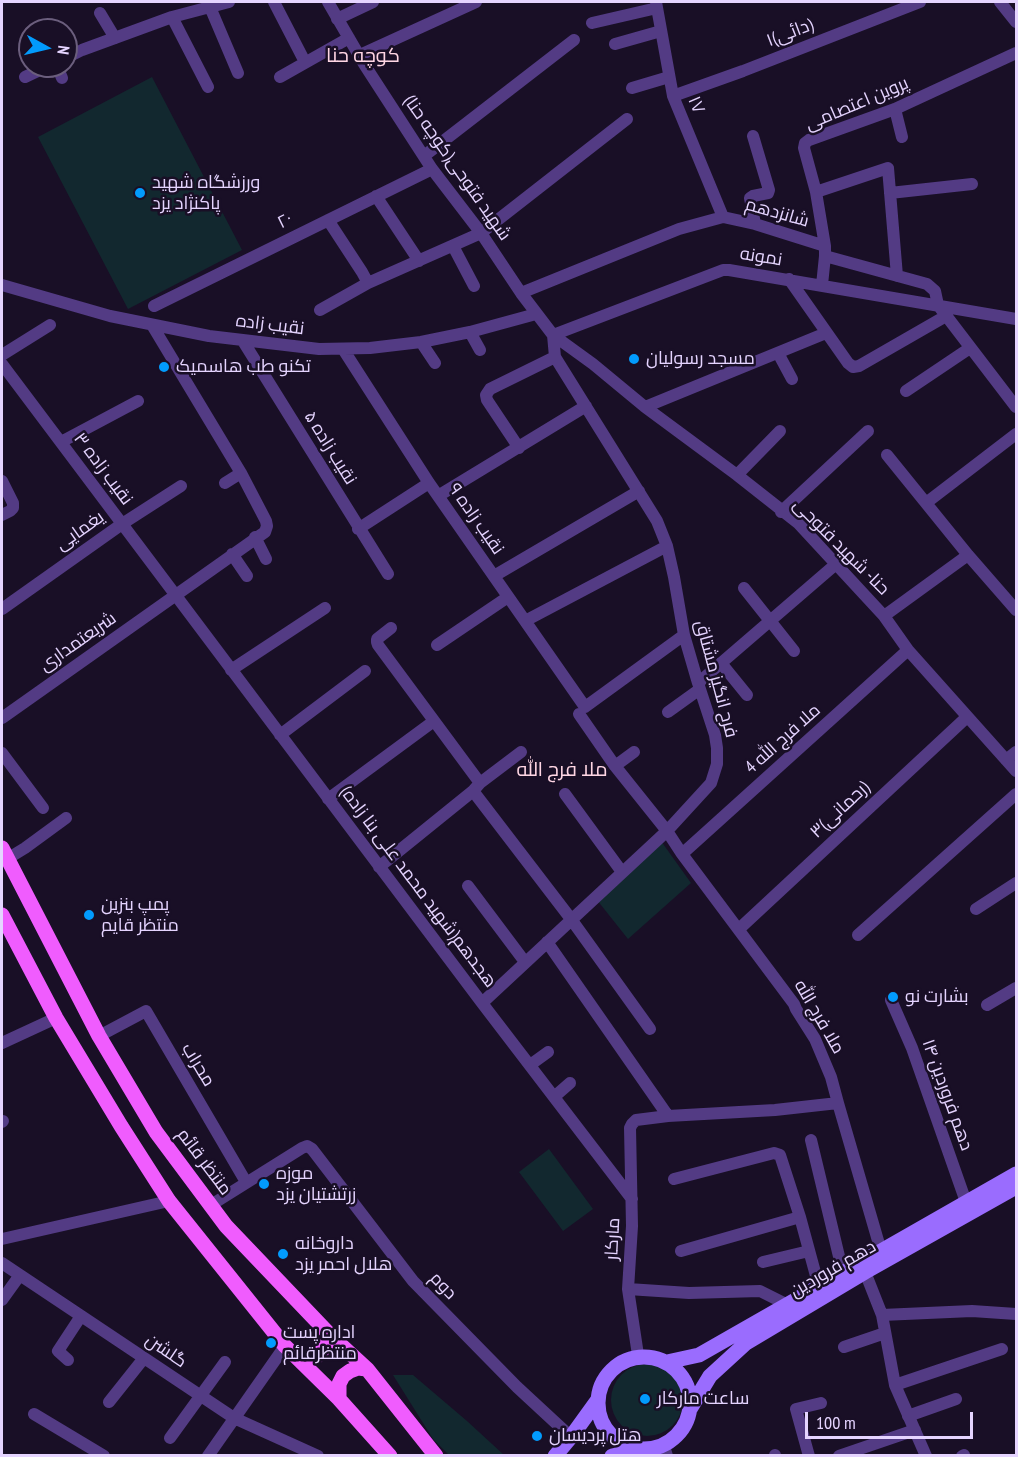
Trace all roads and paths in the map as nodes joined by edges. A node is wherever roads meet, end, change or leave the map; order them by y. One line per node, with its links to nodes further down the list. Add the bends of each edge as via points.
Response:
1 (228, 2): 9 (street)
2 (274, 2): 23 (street)
3 (328, 2): 12 (street, (کوچه حنا)شهید فتوحی)
4 (374, 2): 12 (street)
5 (476, 2): 22 (street)
6 (920, 2): 29 (street, ۱(دائی))
7 (1000, 2): 13 (street)
8 (657, 5): 14 (street); 15 (street, ۱۷)
9 (210, 7): 11 (street); 24 (street)
10 (100, 13): 16 (street)
11 (172, 17): 16 (street); 27 (street)
12 (337, 19): 17 (street, (کوچه حنا)شهید فتوحی)
13 (1017, 22)
14 (592, 23)
15 (661, 31): 19 (street); 26 (street, ۱۷)
16 (115, 38): 20 (street)
17 (349, 38): 22 (street, (کوچه حنا)شهید فتوحی); 23 (street)
18 (574, 40): 34 (street)
19 (615, 44)
20 (78, 52)
21 (1017, 53): 30 (street, پروین اعتصامی)
22 (360, 55): 34 (street, (کوچه حنا)شهید فتوحی)
23 (305, 62): 25 (street)
24 (238, 73)
25 (280, 77)
26 (669, 77): 28 (street); 29 (street, ۱۷)
27 (208, 87)
28 (632, 88)
29 (673, 96): 40 (street, ۱۷)
30 (895, 109): 33 (street); 37 (street, پروین اعتصامی, via 805,143)
31 (627, 119): 43 (street)
32 (753, 136): 42 (street, via 769,190 750,198)
33 (902, 137)
34 (424, 156): 35 (street, (کوچه حنا)شهید فتوحی)
35 (432, 169): 39 (street, ۲۰); 43 (street, (کوچه حنا)شهید فتوحی)
36 (972, 184): 38 (street)
37 (816, 192): 38 (street, via 888,168); 45 (street, پروین اعتصامی)
38 (890, 193): 47 (street)
39 (376, 196): 41 (street, ۲۰); 46 (street)
40 (723, 217): 42 (street, شانزدهم); 53 (street, شانزدهم, via 679,229)
41 (328, 220): 49 (street); 55 (street, ۲۰)
42 (755, 224): 45 (street, شانزدهم)
43 (481, 233): 44 (street); 53 (street, (کوچه حنا)شهید فتوحی)
44 (453, 246): 46 (street); 52 (street)
45 (825, 251): 47 (street, شانزدهم); 51 (street, پروین اعتصامی)
46 (419, 261): 49 (street)
47 (897, 276): 54 (street, شانزدهم, via 927,284 935,291)
48 (789, 279): 51 (street, نمونه); 63 (street); 64 (street, نمونه, via 723,270)
49 (368, 283): 56 (street)
50 (2, 285): 61 (street, نقیب زاده)
51 (822, 285): 54 (street, نمونه)
52 (474, 286)
53 (521, 293): 57 (street, (کوچه حنا)شهید فتوحی)
54 (938, 305): 58 (street, شانزدهم); 59 (street, نمونه)
55 (154, 306)
56 (320, 310)
57 (536, 314): 62 (street, نقیب زاده); 64 (street, حنا- شهید فتوحی)
58 (946, 316): 63 (street, via 853,367); 67 (street, شانزدهم)
59 (1017, 319)
60 (50, 325): 71 (street)
61 (152, 325): 65 (street, نقیب زاده); 89 (street)
62 (470, 332): 66 (street, نقیب زاده); 69 (street)
63 (826, 333): 70 (street)
64 (553, 335): 72 (street, فرح انگیز مشتاق); 81 (street, حنا- شهید فتوحی)
65 (243, 340): 68 (street, نقیب زاده); 101 (street, نقیب زاده ۵)
66 (421, 342): 68 (street, نقیب زاده); 73 (street)
67 (970, 348): 77 (street); 78 (street, شانزدهم)
68 (343, 349): 93 (street, نقیب زاده ۹)
69 (480, 350)
70 (778, 353): 75 (street); 81 (street)
71 (2, 355)
72 (555, 357): 80 (street, فرح انگیز مشتاق); 87 (street, via 490,389 486,395)
73 (435, 363)
74 (2, 364): 86 (street, نقیب زاده ۳)
75 (792, 379)
76 (1017, 386): 78 (street)
77 (906, 391)
78 (1004, 392): 82 (street, شانزدهم)
79 (138, 401): 86 (street)
80 (586, 406): 87 (street); 95 (street, فرح انگیز مشتاق)
81 (645, 407): 90 (street, حنا- شهید فتوحی)
82 (1017, 407)
83 (780, 431): 90 (street)
84 (868, 431): 98 (street)
85 (1017, 434): 97 (street)
86 (60, 442): 100 (street, نقیب زاده ۳)
87 (519, 448): 96 (street)
88 (887, 454): 97 (street)
89 (241, 473): 92 (street); 102 (street, via 266,521 265,532)
90 (737, 475): 98 (street, حنا- شهید فتوحی)
91 (2, 481): 99 (street, via 13,508)
92 (225, 483)
93 (429, 483): 96 (street, نقیب زاده ۹); 101 (street)
94 (181, 486): 100 (street, یغمایی)
95 (639, 491): 103 (street, فرح انگیز مشتاق); 110 (street)
96 (438, 496): 110 (street, نقیب زاده ۹)
97 (926, 503): 105 (street)
98 (781, 512): 107 (street, حنا- شهید فتوحی)
99 (2, 515)
100 (122, 524): 112 (street, نقیب زاده ۳); 115 (street, یغمایی)
101 (358, 529): 108 (street, نقیب زاده ۵)
102 (255, 537): 104 (street, شریعتمداری); 106 (street)
103 (667, 546): 119 (street); 121 (street, فرح انگیز مشتاق)
104 (232, 554): 109 (street); 112 (street, شریعتمداری)
105 (968, 555): 116 (street); 117 (street)
106 (266, 559)
107 (836, 564): 117 (street, حنا- شهید فتوحی); 118 (street)
108 (388, 574)
109 (247, 576)
110 (494, 576): 113 (street, نقیب زاده ۹)
111 (744, 588): 118 (street)
112 (176, 596): 126 (street, هجدهم(شهید محمد علی بنا زاده)); 133 (street, شریعتمداری)
113 (508, 597): 119 (street, نقیب زاده ۹); 122 (street)
114 (324, 608): 126 (street)
115 (2, 609)
116 (1017, 610)
117 (884, 616): 123 (street, حنا- شهید فتوحی)
118 (770, 620): 124 (street); 125 (street)
119 (525, 621): 130 (street, نقیب زاده ۹)
120 (391, 628): 134 (street, via 377,639 378,645)
121 (684, 635): 128 (street, فرح انگیز مشتاق); 130 (street)
122 (437, 645)
123 (908, 650): 132 (street, حنا- شهید فتوحی); 151 (street, 4 ملا فرج الله)
124 (794, 651)
125 (721, 663): 128 (street); 129 (street)
126 (231, 670): 135 (street, هجدهم(شهید محمد علی بنا زاده))
127 (365, 671): 135 (street)
128 (699, 686): 131 (street); 149 (street, فرح انگیز مشتاق, via 715,735 717,764 711,783)
129 (747, 695)
130 (582, 710): 141 (street, نقیب زاده ۹)
131 (668, 712)
132 (967, 717): 140 (street, حنا- شهید فتوحی); 159 (street, ۳(رحمانی))
133 (2, 718)
134 (434, 721): 143 (street); 146 (street)
135 (280, 735): 146 (street, هجدهم(شهید محمد علی بنا زاده))
136 (521, 752): 143 (street)
137 (634, 752): 141 (street)
138 (1017, 752): 140 (street)
139 (2, 753): 147 (street)
140 (1006, 760): 142 (street, حنا- شهید فتوحی)
141 (615, 766): 149 (street, ملا فرج الله)
142 (1017, 771)
143 (477, 787): 152 (street); 158 (street)
144 (565, 794): 153 (street)
145 (1017, 794): 160 (street)
146 (328, 799): 152 (street, هجدهم(شهید محمد علی بنا زاده))
147 (43, 808)
148 (66, 818): 150 (street, via 26,848)
149 (667, 831): 151 (street, ملا فرج الله); 153 (street, فرح انگیز مشتاق)
150 (4, 854): 169 (main road, منتظر قائم)
151 (682, 854): 159 (street, ملا فرج الله)
152 (379, 867): 165 (street, هجدهم(شهید محمد علی بنا زاده))
153 (622, 872): 158 (street, فرح انگیز مشتاق)
154 (1017, 883): 156 (street)
155 (468, 886): 162 (street)
156 (976, 909)
157 (2, 919): 167 (main road)
158 (571, 919): 161 (street, فرح انگیز مشتاق); 168 (street)
159 (739, 929): 175 (street, ملا فرج الله, via 815,1039)
160 (858, 935)
161 (547, 942): 162 (street, فرح انگیز مشتاق); 176 (street)
162 (525, 962): 165 (street, فرح انگیز مشتاق)
163 (1017, 988): 166 (street)
164 (891, 1000): 184 (street, دهم فروردین ۱۴)
165 (482, 1003): 172 (street, هجدهم(شهید محمد علی بنا زاده))
166 (987, 1005)
167 (56, 1018): 170 (street); 183 (main road)
168 (650, 1029)
169 (99, 1036): 180 (street, محراب, via 146,1011); 185 (main road, منتظر قائم, via 156,1132)
170 (2, 1043)
171 (548, 1052): 172 (street)
172 (530, 1065): 174 (street, هجدهم(شهید محمد علی بنا زاده))
173 (570, 1083): 174 (street)
174 (554, 1097): 182 (street, هجدهم(شهید محمد علی بنا زاده))
175 (838, 1103): 176 (street); 190 (street, ملا فرج الله)
176 (668, 1116): 182 (street, مارکار, via 636,1120 630,1128)
177 (811, 1140): 193 (street)
178 (1017, 1174): 184 (main road, دهم فروردین)
179 (674, 1179): 186 (street, via 774,1153 780,1155)
180 (246, 1182): 185 (street); 227 (street, دوم, via 307,1146 312,1149 413,1281)
181 (1017, 1187): 194 (main road, دهم فروردین)
182 (632, 1199): 197 (street, مارکار)
183 (168, 1201): 187 (street); 205 (main road)
184 (966, 1202): 190 (main road, دهم فروردین)
185 (211, 1204): 204 (main road, منتظر قائم, via 226,1226)
186 (800, 1217): 188 (street); 189 (street)
187 (2, 1239)
188 (681, 1251)
189 (809, 1251): 191 (street); 196 (street)
190 (880, 1251): 193 (main road, دهم فروردین)
191 (763, 1262)
192 (2, 1263): 195 (street, گلشن)
193 (843, 1272): 196 (main road, دهم فروردین)
194 (866, 1272): 201 (street); 222 (main road, دهم فروردین, via 746,1343 710,1376)
195 (20, 1275): 198 (street); 202 (street, گلشن)
196 (819, 1287): 199 (main road, دهم فروردین)
197 (628, 1289): 199 (street, via 689,1293 760,1291); 208 (street, مارکار)
198 (2, 1300)
199 (788, 1305): 213 (main road, دهم فروردین, via 699,1355)
200 (1017, 1314): 201 (street, via 972,1311)
201 (882, 1315): 203 (street)
202 (81, 1316): 209 (street, گلشن); 211 (street, via 58,1351)
203 (885, 1333): 206 (street); 215 (street)
204 (330, 1335): 210 (main road, via 317,1356); 214 (main road, منتظر قائم)
205 (285, 1346): 210 (main road); 225 (street)
206 (844, 1347)
207 (1002, 1349): 215 (street)
208 (638, 1355): 213 (main road); 219 (main road, via 610,1371)
209 (144, 1358): 216 (street, گلشن); 220 (street)
210 (298, 1358): 217 (main road)
211 (68, 1360)
212 (225, 1362): 216 (street)
213 (667, 1362): 222 (main road, via 681,1374 689,1391)
214 (367, 1369): 217 (main road, via 358,1368 344,1376 339,1384); 235 (main road, منتظر قائم)
215 (895, 1385): 224 (street)
216 (200, 1395): 225 (street, گلشن); 228 (street)
217 (339, 1399): 234 (main road)
218 (956, 1399): 224 (street)
219 (597, 1401): 227 (main road); 229 (main road, via 600,1419 609,1435 624,1446)
220 (109, 1402)
221 (820, 1403): 238 (street, via 796,1409)
222 (690, 1410): 230 (main road, via 686,1424)
223 (34, 1414): 231 (street)
224 (908, 1416): 226 (street)
225 (234, 1418): 232 (street); 233 (street, گلشن)
226 (915, 1430): 239 (street); 240 (street)
227 (571, 1437): 236 (main road)
228 (170, 1438)
229 (642, 1450): 230 (main road); 237 (main road)
230 (665, 1451)
231 (104, 1455)
232 (208, 1455)
233 (318, 1455)
234 (390, 1455)
235 (435, 1455)
236 (555, 1455)
237 (612, 1455)
238 (809, 1455)
239 (839, 1455)
240 (926, 1455)

